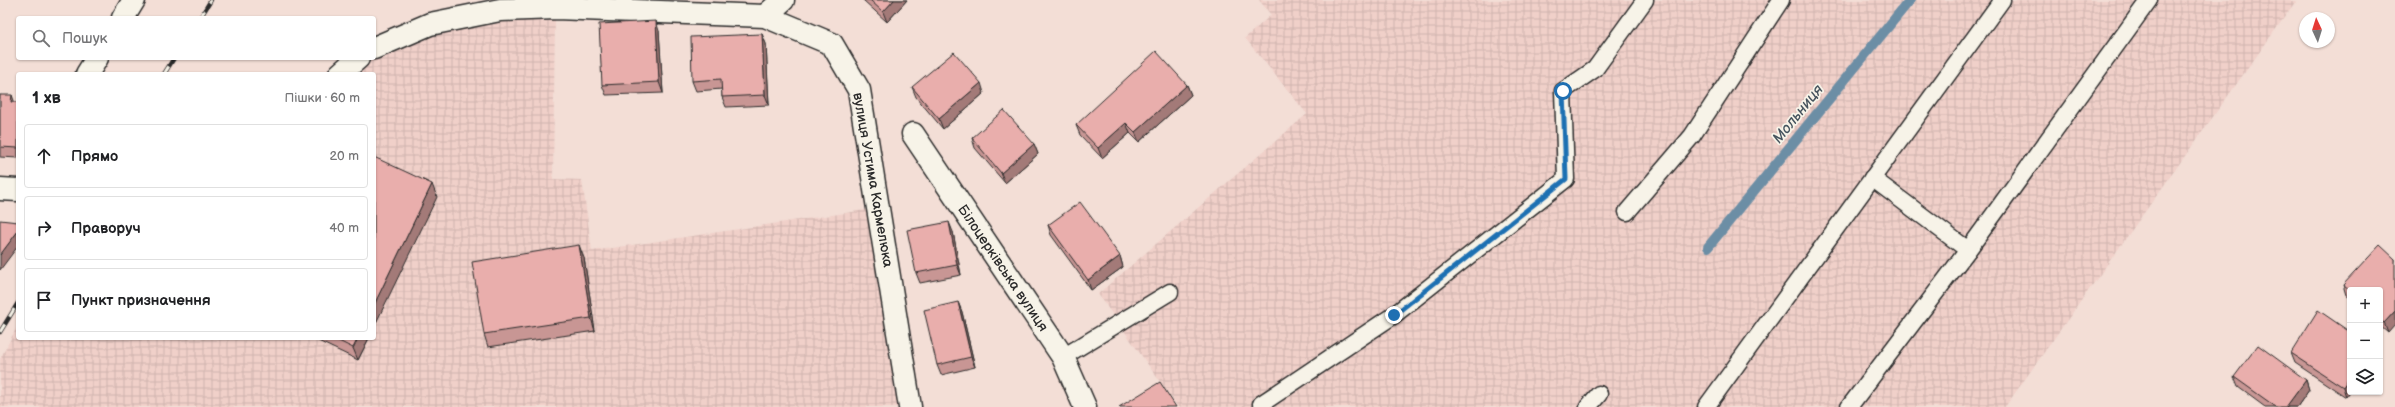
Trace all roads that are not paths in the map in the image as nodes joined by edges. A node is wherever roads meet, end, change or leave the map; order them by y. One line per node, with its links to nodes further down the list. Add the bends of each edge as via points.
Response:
1 (134, 0): 8 (street)
2 (783, 0): 9 (street)
3 (1645, 0): 24 (lane, via 1595,69 1563,91 1566,179 1394,315)
4 (1781, 0): 19 (lane, via 1692,136)
5 (2002, 0): 16 (lane)
6 (2149, 0): 20 (lane)
7 (560, 4): 9 (street, вулиця Устима Кармелюка); 10 (street, вулиця Устима Кармелюка, via 500,10 430,24)
8 (124, 16)
9 (765, 16): 25 (street, вулиця Устима Кармелюка, via 832,44 859,90)
10 (376, 47)
11 (96, 60): 13 (street)
12 (356, 60): 14 (street)
13 (88, 72)
14 (342, 72)
15 (913, 134): 22 (street, Білоцерківська вулиця)
16 (1872, 178): 20 (lane); 28 (lane)
17 (0, 189): 18 (street)
18 (16, 190)
19 (1627, 212)
20 (1968, 250): 29 (lane)
21 (1170, 292): 22 (lane)
22 (1063, 357): 26 (street, Білоцерківська вулиця)
23 (1599, 394): 27 (lane)
24 (1260, 406)
25 (910, 407)
26 (1085, 407)
27 (1588, 407)
28 (1706, 407)
29 (1850, 407)

